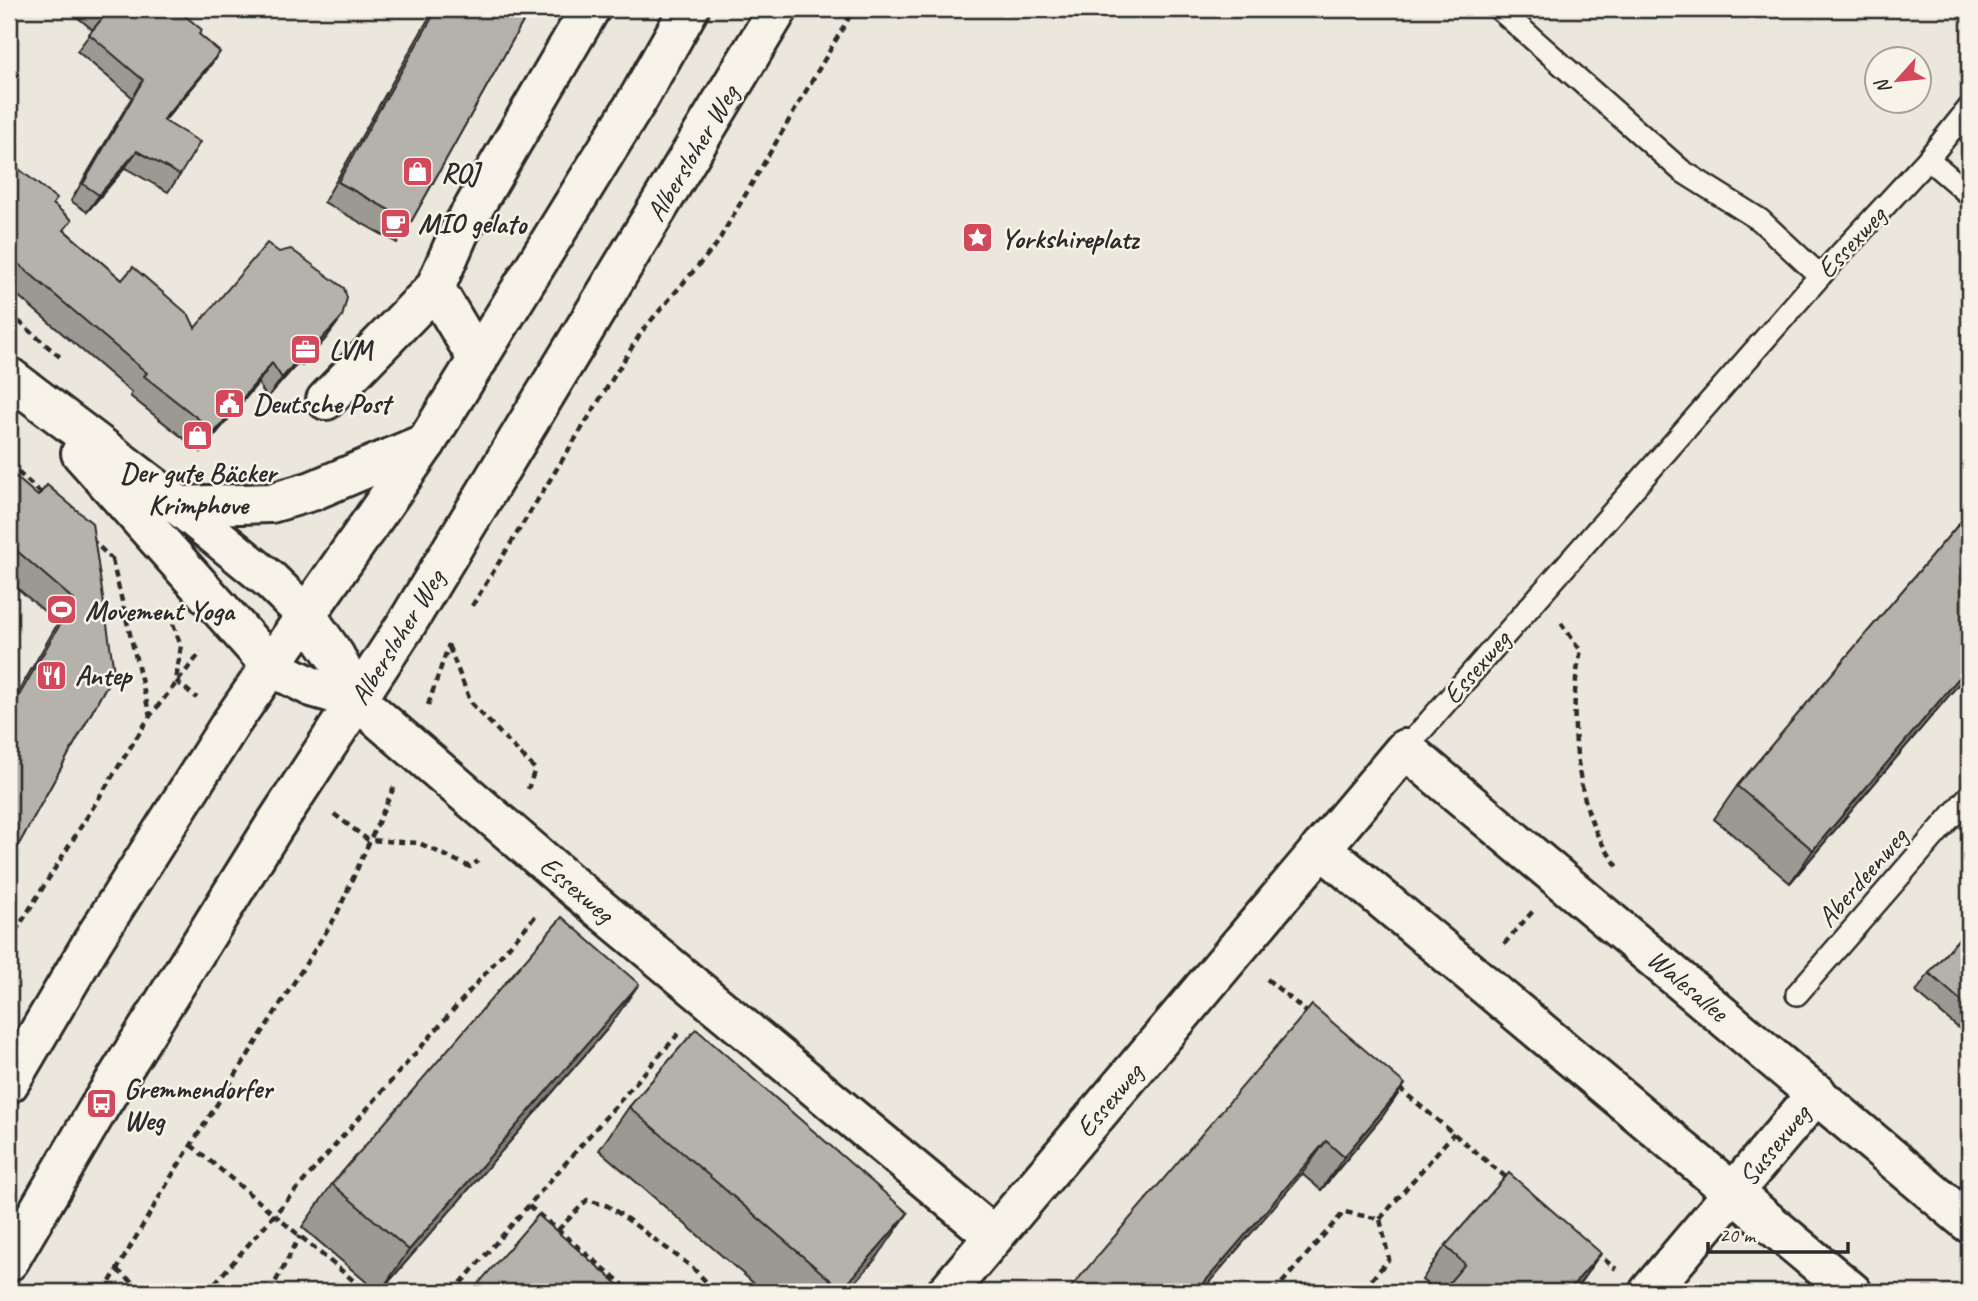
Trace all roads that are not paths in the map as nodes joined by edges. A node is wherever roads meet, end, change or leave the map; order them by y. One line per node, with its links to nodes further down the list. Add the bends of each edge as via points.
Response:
1 (590, 9): 9 (street, via 459,233)
2 (689, 9): 10 (street)
3 (778, 9): 17 (street, Albersloher Weg)
4 (1499, 9): 8 (lane, via 1682,172 1760,220)
5 (1969, 108): 6 (lane, Essexweg)
6 (1928, 159): 7 (lane); 8 (lane, Essexweg)
7 (1969, 194)
8 (1819, 276): 18 (lane, Essexweg)
9 (435, 288): 10 (street); 12 (street)
10 (478, 360): 13 (street)
11 (18, 386): 14 (street); 16 (street)
12 (326, 400)
13 (426, 443): 14 (street, via 312,491 271,503); 15 (street)
14 (179, 506): 15 (street)
15 (307, 616): 16 (street); 17 (street)
16 (272, 667): 17 (street, via 312,687); 22 (street, via 231,723 93,940)
17 (357, 699): 26 (street, Essexweg, via 569,883); 27 (street, Albersloher Weg, via 101,1104)
18 (1405, 748): 20 (street, Essexweg); 23 (street, Walesallee)
19 (1969, 796): 21 (lane, Aberdeenweg)
20 (1321, 848): 24 (street); 26 (street, Essexweg)
21 (1797, 994)
22 (9, 1083)
23 (1817, 1093): 24 (street, Sussexweg); 25 (street, Walesallee)
24 (1735, 1193): 28 (street, Sussexweg); 30 (street)
25 (1969, 1223)
26 (994, 1236): 29 (street, Essexweg)
27 (9, 1261)
28 (1636, 1283)
29 (947, 1292)
30 (1852, 1292)

